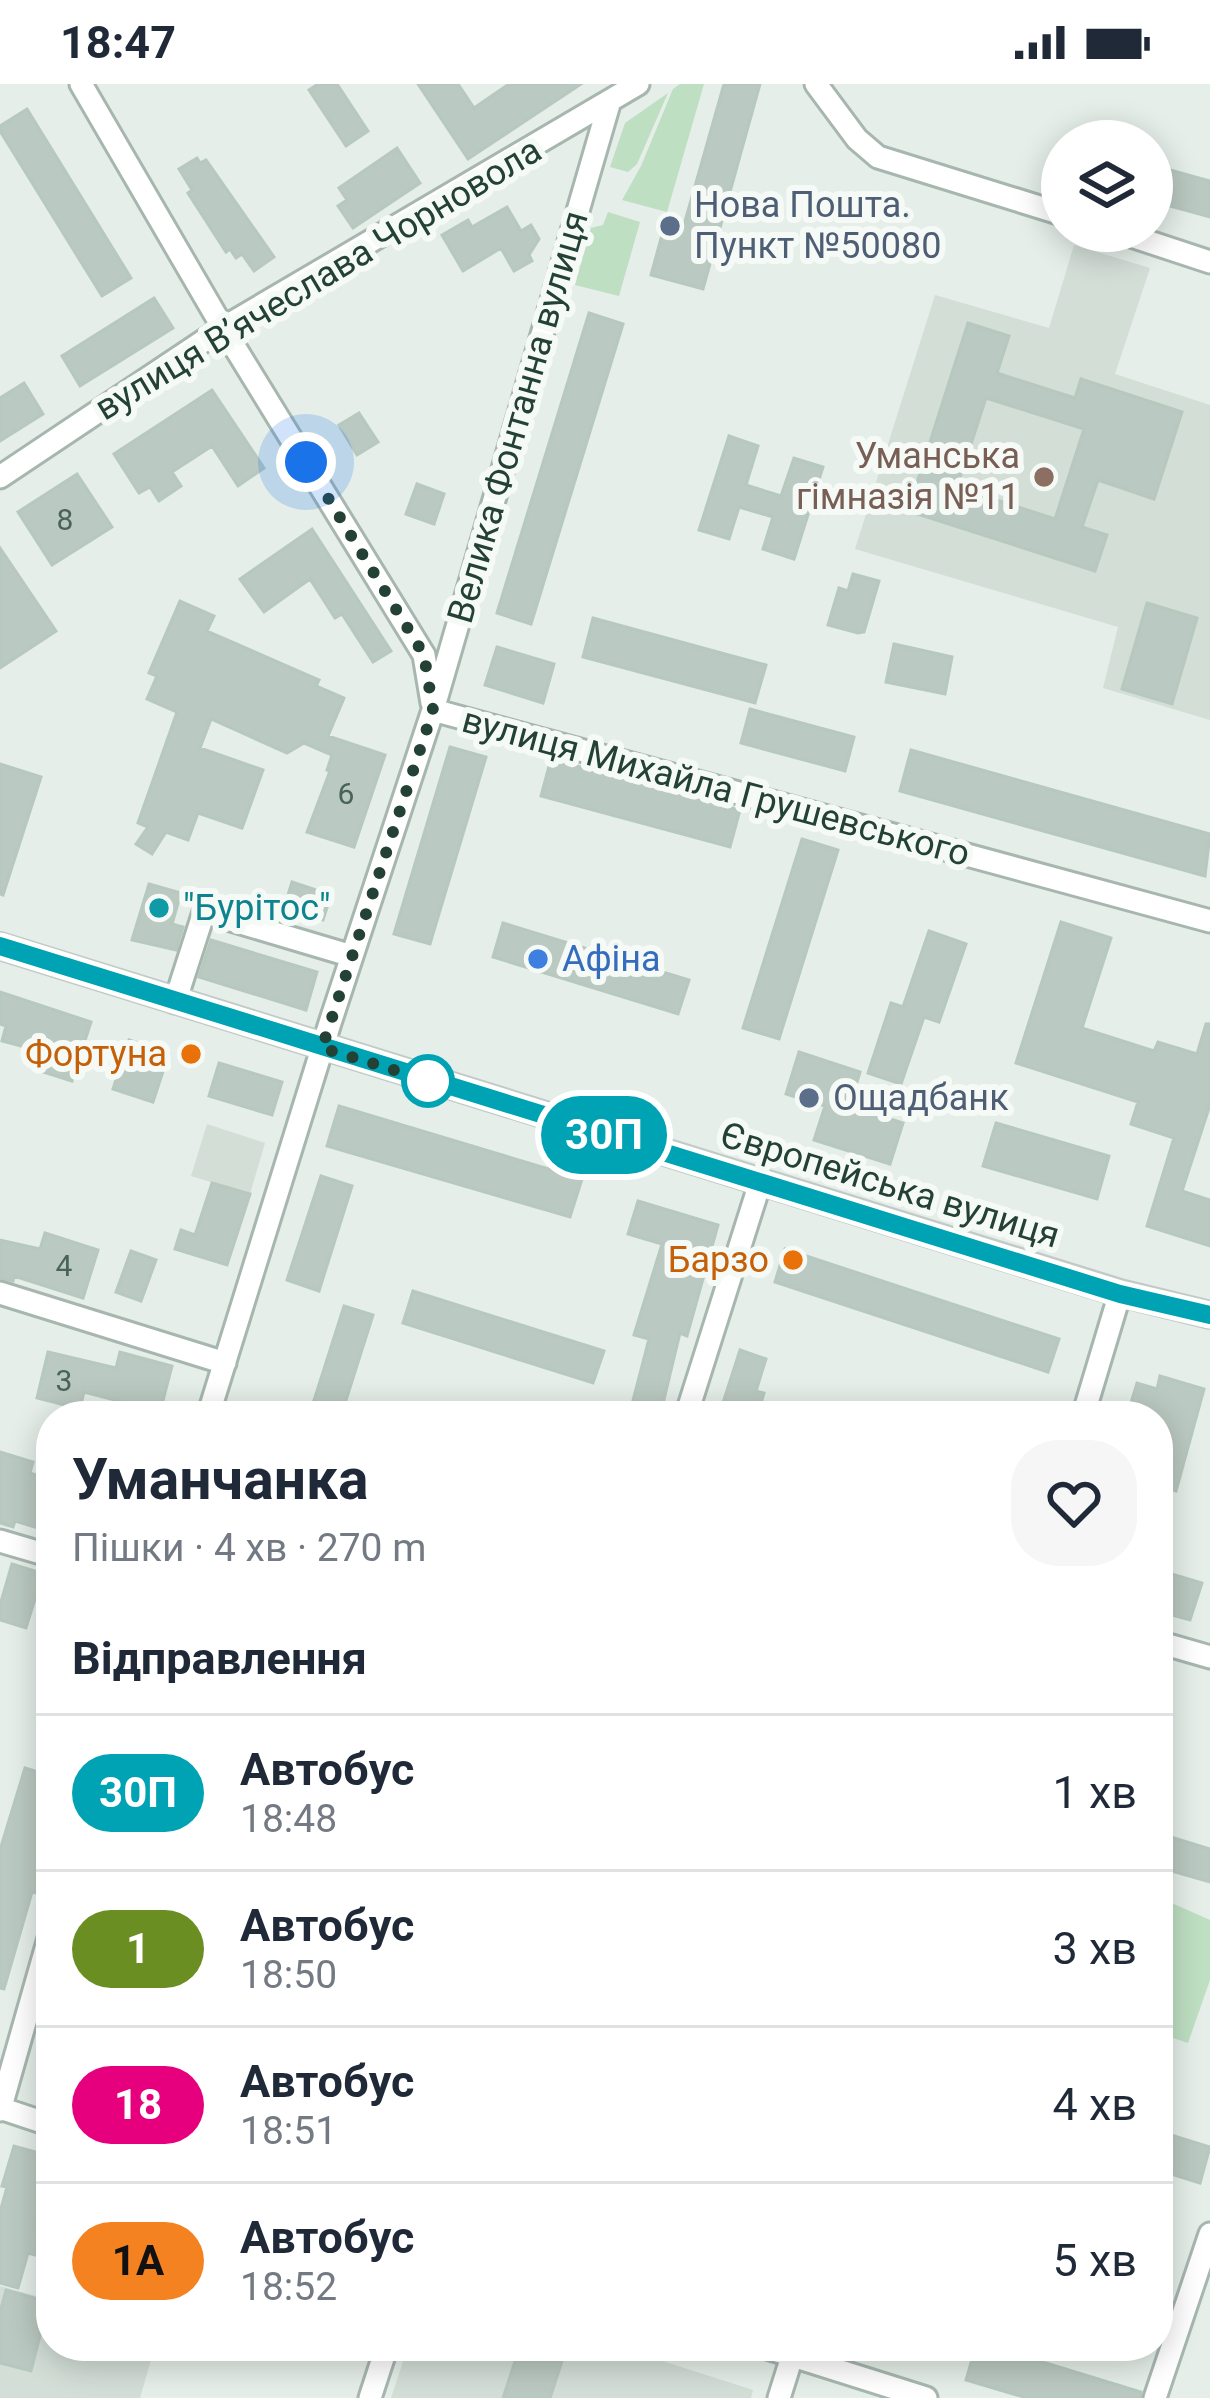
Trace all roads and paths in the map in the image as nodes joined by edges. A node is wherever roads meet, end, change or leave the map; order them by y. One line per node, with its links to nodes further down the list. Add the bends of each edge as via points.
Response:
1 (80, 84): 8 (street, вулиця Михайла Грушевського)
2 (638, 84): 4 (street, вулиця В’ячеслава Чорновола)
3 (816, 84): 5 (street, via 878,157)
4 (609, 104): 8 (street, вулиця В’ячеслава Чорновола); 10 (street, Велика Фонтанна вулиця)
5 (1041, 207)
6 (1173, 250): 7 (street)
7 (1210, 262)
8 (223, 328): 9 (street, вулиця В’ячеслава Чорновола); 10 (street, вулиця Михайла Грушевського, via 424,655)
9 (0, 477)
10 (433, 710): 11 (street, вулиця Михайла Грушевського); 13 (street, Велика Фонтанна вулиця)
11 (1210, 921)
12 (0, 946): 14 (main road, Європейська вулиця)
13 (352, 956): 14 (street, via 204,912); 15 (street, Велика Фонтанна вулиця)
14 (175, 1002): 15 (main road, Європейська вулиця)
15 (322, 1048): 16 (main road, Європейська вулиця); 20 (street, Велика Фонтанна вулиця)
16 (760, 1183): 18 (main road, Європейська вулиця); 22 (street)
17 (0, 1293): 20 (street)
18 (1120, 1294): 19 (main road, Європейська вулиця); 23 (street)
19 (1210, 1315)
20 (225, 1364): 21 (street, Велика Фонтанна вулиця)
21 (213, 1401)
22 (691, 1401)
23 (1088, 1401)
24 (0, 1541): 25 (street)
25 (36, 1552)
26 (1173, 1646): 27 (street)
27 (1210, 1657)
28 (36, 1983): 29 (street)
29 (0, 2108): 30 (street)
30 (36, 2120)
31 (1210, 2234): 32 (street)
32 (1173, 2344)
33 (382, 2361): 37 (street)
34 (791, 2361): 38 (street)
35 (822, 2361): 39 (street)
36 (1167, 2361): 40 (street)
37 (370, 2398)
38 (779, 2398)
39 (926, 2398)
40 (1155, 2398)

